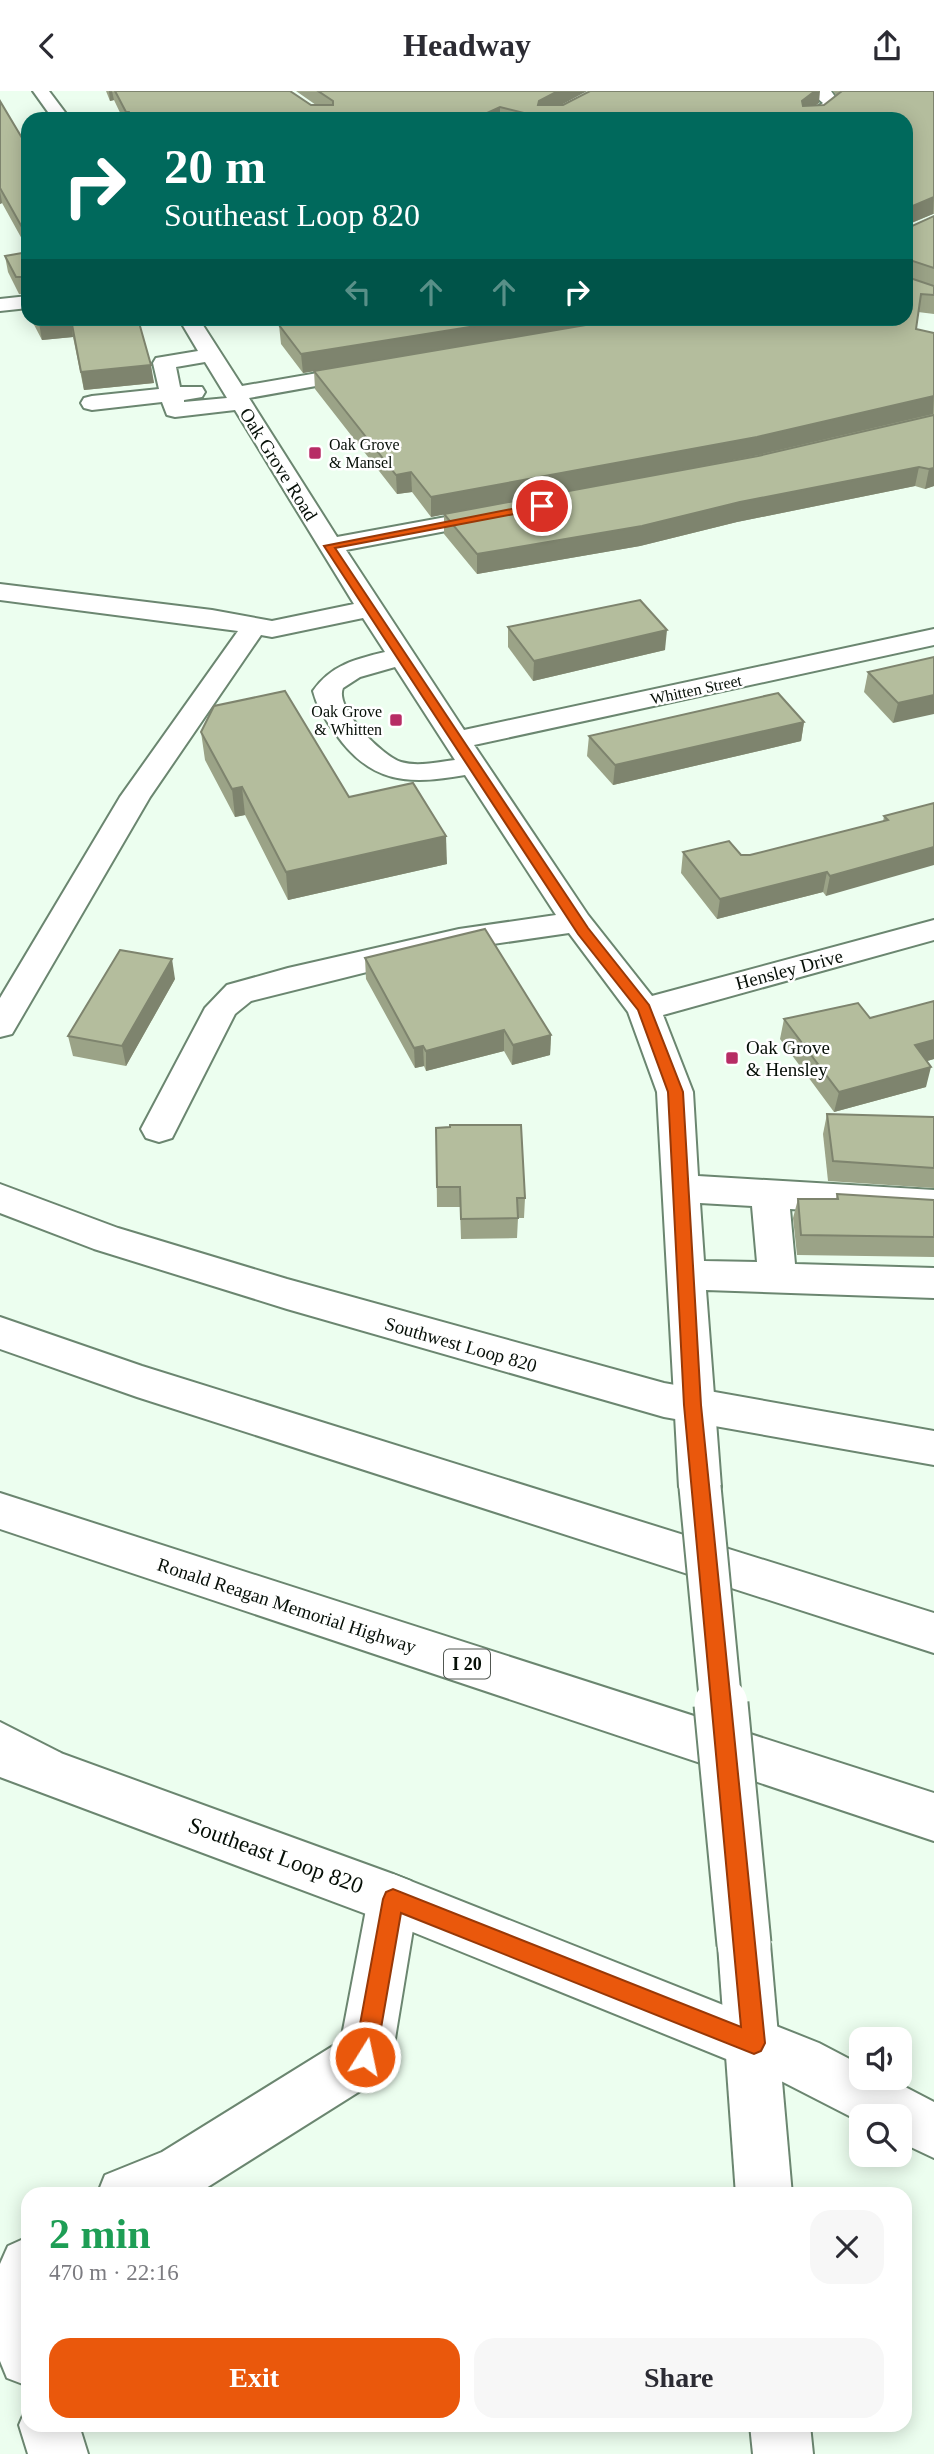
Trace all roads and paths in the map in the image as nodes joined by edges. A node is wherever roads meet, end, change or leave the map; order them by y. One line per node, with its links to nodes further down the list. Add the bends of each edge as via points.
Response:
1 (41, 91): 3 (main road)
2 (817, 91): 4 (main road, via 832,104)
3 (57, 112)
4 (820, 112)
5 (21, 303): 6 (main road)
6 (0, 305)
7 (193, 326): 8 (main road, Oak Grove Road)
8 (212, 355): 10 (main road, Oak Grove Road); 11 (main road, via 164,363)
9 (389, 367): 10 (main road)
10 (236, 395): 11 (main road); 14 (main road, Oak Grove Road)
11 (171, 396): 12 (main road)
12 (92, 403)
13 (522, 510): 14 (main road)
14 (329, 546): 16 (main road, Oak Grove Road)
15 (0, 592): 17 (main road)
16 (370, 609): 17 (main road, via 272,629); 19 (main road, Oak Grove Road)
17 (254, 626): 24 (main road, via 135,797)
18 (934, 637): 20 (main road, Whitten Street)
19 (403, 657): 20 (main road, Oak Grove Road); 20 (main road, Whitten Street, via 348,671 327,691 329,703 365,754 382,765 432,772)
20 (465, 753): 21 (main road, Oak Grove Road)
21 (577, 922): 23 (main road, Oak Grove Road); 25 (main road, via 459,939 239,993 222,1008)
22 (934, 930): 23 (main road, Hensley Drive)
23 (644, 1009): 26 (main road, Oak Grove Road, via 676,1092)
24 (0, 1026)
25 (159, 1129)
26 (681, 1188): 27 (main road); 32 (main road, Oak Grove Road)
27 (770, 1194): 30 (main road); 33 (main road)
28 (0, 1198): 35 (main road, Southwest Loop 820, via 107,1239 287,1294 493,1354)
29 (921, 1208): 30 (main road, via 871,1210)
30 (830, 1238): 31 (main road, via 879,1269); 33 (main road)
31 (929, 1274)
32 (686, 1275): 33 (main road); 35 (main road, Oak Grove Road)
33 (777, 1278)
34 (0, 1333): 38 (main road, via 137,1381)
35 (693, 1405): 36 (main road, Southwest Loop 820); 43 (main road, Oak Grove Road, bridge)
36 (934, 1448)
37 (0, 1511): 41 (main road, Ronald Reagan Memorial Highway / I 20)
38 (934, 1633)
39 (0, 1744): 40 (main road, Southeast Loop 820)
40 (22, 1761): 42 (main road, Southeast Loop 820)
41 (934, 1817)
42 (393, 1899): 43 (main road, Southeast Loop 820); 45 (main road, via 365,2057 180,2173)
43 (754, 2043): 44 (main road, Southeast Loop 820); 46 (main road, Oak Grove Road)
44 (934, 2131)
45 (145, 2187)
46 (763, 2187)
47 (21, 2313): 48 (main road)
48 (21, 2334)
49 (51, 2432): 51 (main road)
50 (781, 2432): 52 (main road)
51 (58, 2454)
52 (783, 2454)

